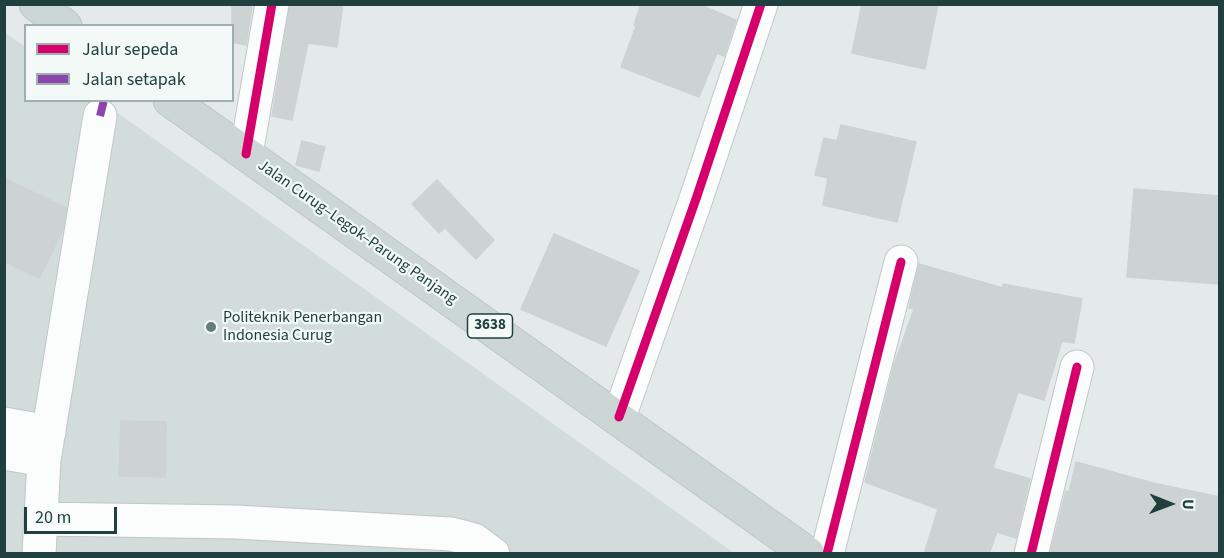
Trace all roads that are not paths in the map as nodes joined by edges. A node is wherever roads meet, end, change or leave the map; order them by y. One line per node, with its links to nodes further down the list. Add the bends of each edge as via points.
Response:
1 (36, 4): 4 (main road)
2 (272, 4): 7 (street)
3 (761, 4): 10 (street)
4 (62, 24)
5 (173, 102): 7 (main road, Jalan Curug–Legok–Parung Panjang / 3638)
6 (100, 116): 12 (street)
7 (246, 154): 10 (main road, Jalan Curug–Legok–Parung Panjang / 3638)
8 (901, 262): 18 (street)
9 (1077, 367): 19 (street)
10 (619, 417): 17 (main road, Jalan Curug–Legok–Parung Panjang / 3638)
11 (4, 424): 12 (street)
12 (47, 446): 13 (street); 14 (street)
13 (4, 453)
14 (41, 519): 15 (street); 16 (street, via 236,522 451,534 474,540)
15 (39, 554)
16 (493, 554)
17 (808, 554)
18 (827, 554)
19 (1030, 554)

